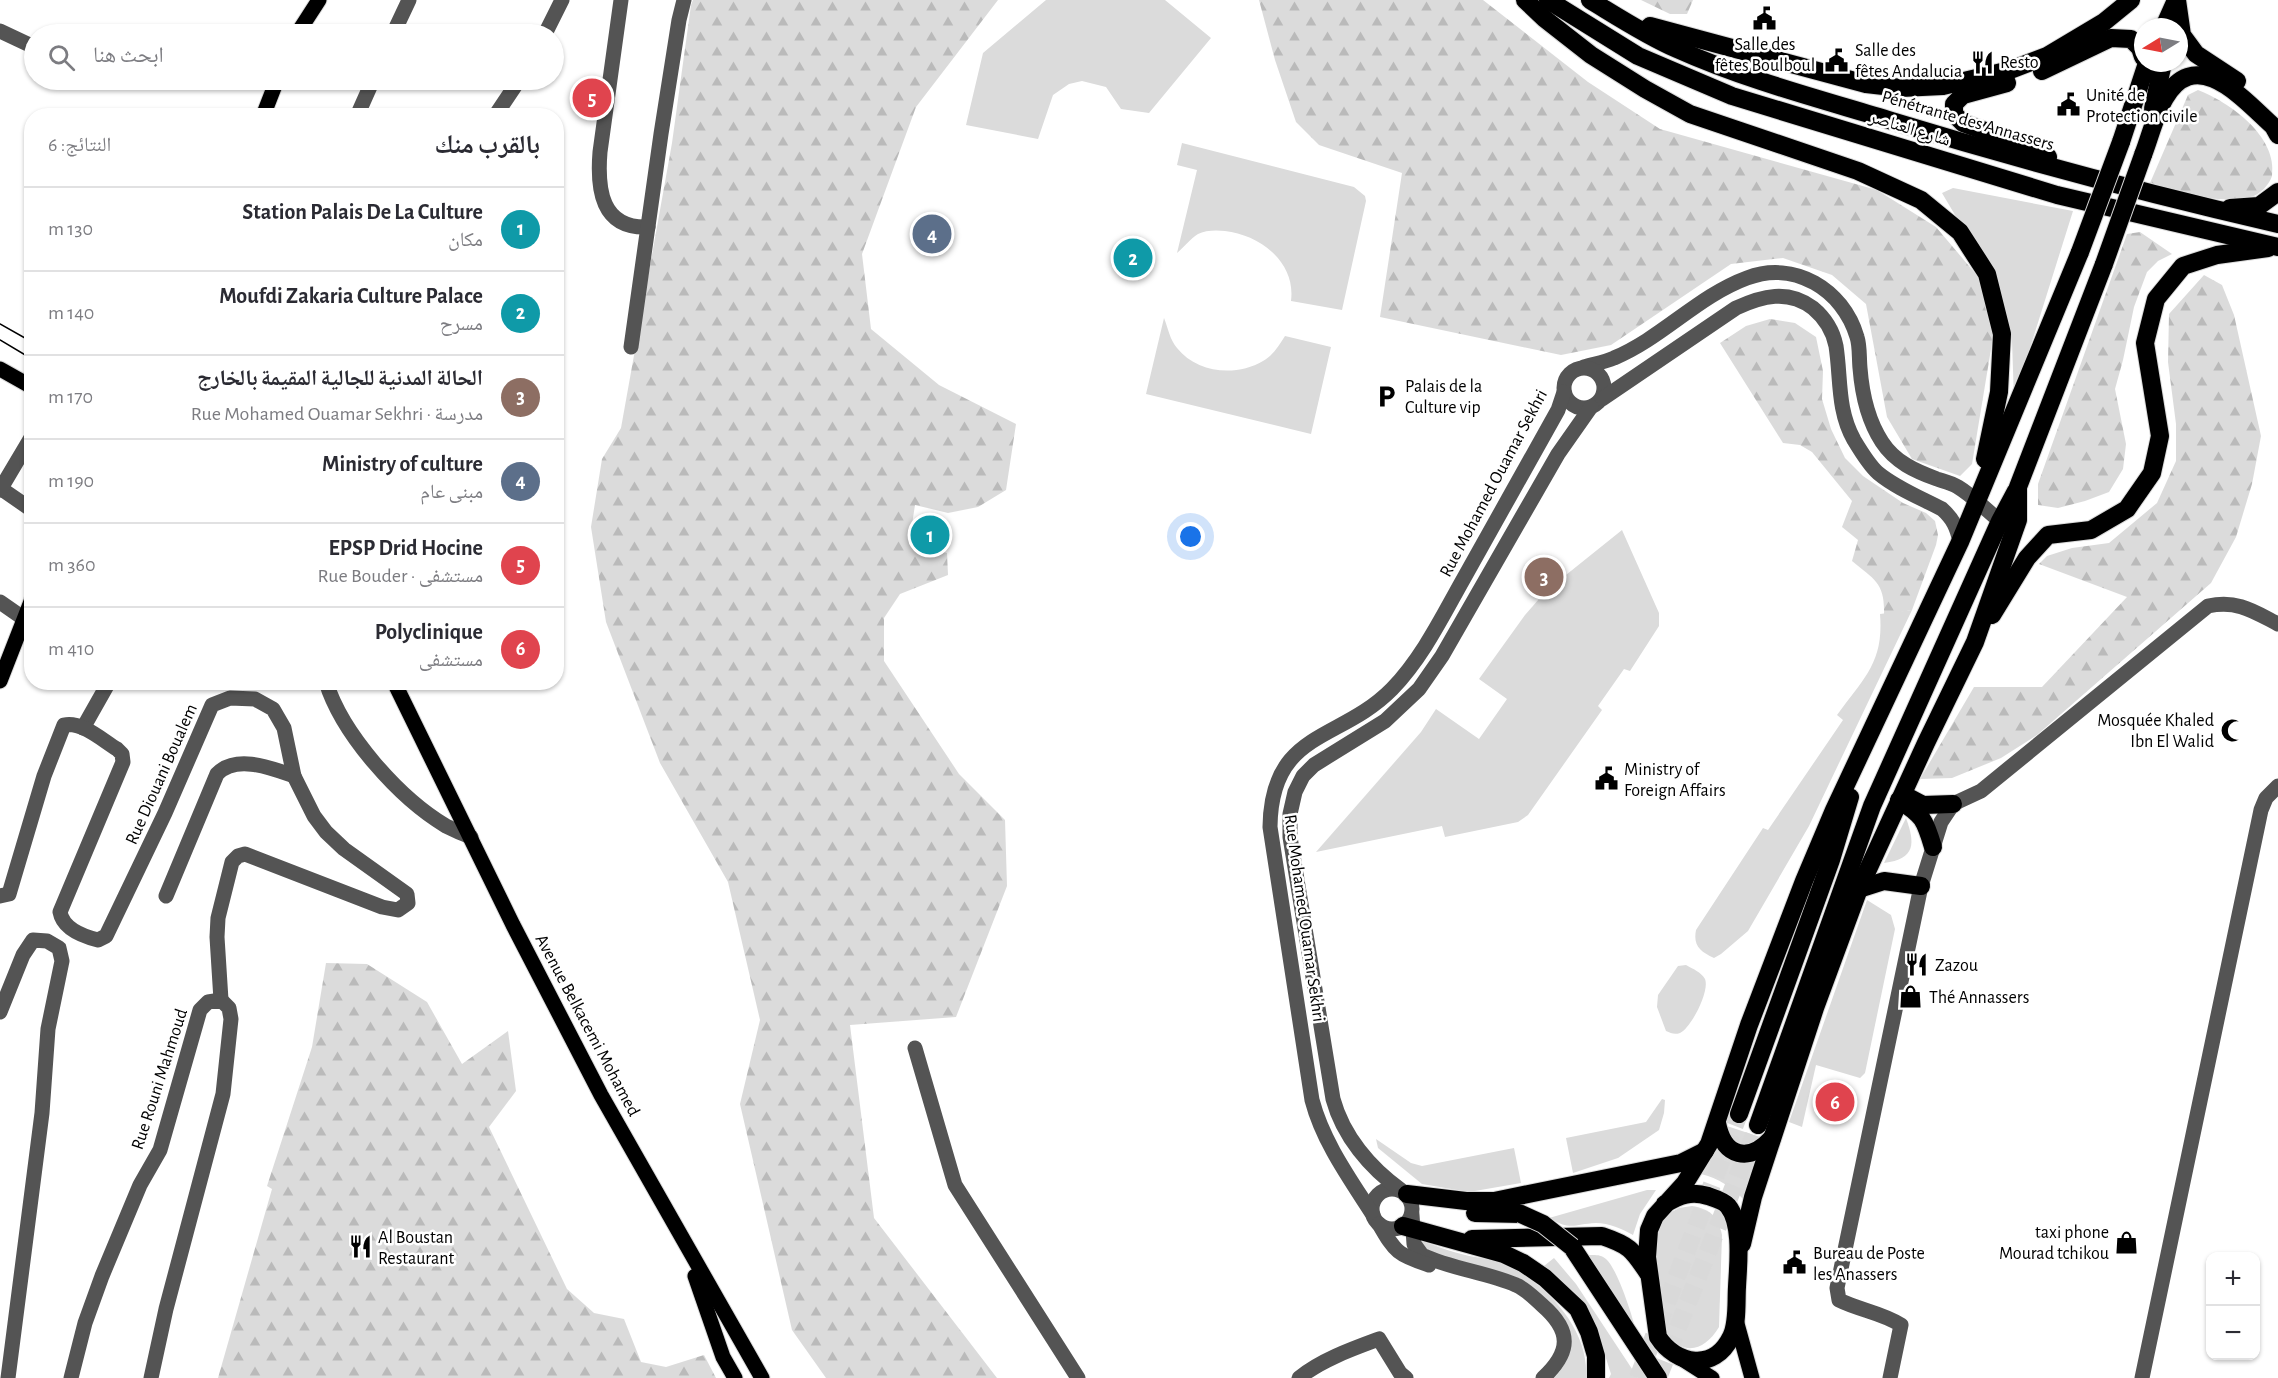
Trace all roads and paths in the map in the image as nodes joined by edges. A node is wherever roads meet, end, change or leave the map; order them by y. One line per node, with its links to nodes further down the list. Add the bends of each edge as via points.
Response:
1 (319, 0): 14 (main road)
2 (409, 0): 15 (street)
3 (562, 0): 16 (street)
4 (621, 0): 35 (street, via 600,152 601,190 614,218 626,226)
5 (684, 0): 35 (street)
6 (1525, 0): 46 (highway, via 1591,56 1690,114 1858,171 1921,200 1960,232 1987,274 2002,334 1999,392)
7 (1548, 0): 36 (highway, شارع العناصر, via 1638,56 1732,96 2057,195)
8 (1590, 0): 11 (highway, Pénétrante des Annassers)
9 (2131, 0): 11 (highway, via 2104,22 2047,56 2010,70 1943,86 1901,88 1866,84)
10 (2177, 0): 12 (highway); 13 (highway); 28 (highway, via 2182,35 2196,54 2268,104)
11 (1620, 18): 31 (highway, Pénétrante des Annassers, via 1676,49 1747,77 1992,151)
12 (2168, 18)
13 (2173, 18)
14 (303, 24)
15 (398, 24)
16 (550, 24)
17 (0, 31): 19 (street)
18 (2134, 41): 31 (highway, via 2111,38 2037,73 1964,95 1954,104 1954,114 1963,123)
19 (24, 42)
20 (2146, 72): 46 (highway, bridge, via 2080,252)
21 (2148, 72): 30 (highway)
22 (273, 90): 25 (main road)
23 (369, 90): 26 (street)
24 (512, 90): 27 (street)
25 (266, 108)
26 (361, 108)
27 (500, 108)
28 (2278, 118)
29 (2278, 135): 30 (highway, via 2225,83 2195,75 2177,81 2164,99)
30 (2143, 155): 44 (highway, bridge)
31 (2091, 176): 33 (highway, Pénétrante des Annassers)
32 (2278, 192): 33 (highway, via 2259,206)
33 (2215, 210): 34 (highway, Pénétrante des Annassers)
34 (2278, 224)
35 (648, 227): 37 (street)
36 (2277, 247): 53 (highway, via 2217,255 2182,266 2156,299 2145,343 2160,436 2152,473 2127,509 2091,530 2048,535 2027,558)
37 (631, 347)
38 (1584, 368): 41 (street, via 1567,377); 42 (street, via 1596,371 1605,387); 46 (street, via 1621,355 1747,278 1791,273 1816,282 1836,299 1849,319 1858,338 1863,396 1870,419 1895,459 1919,473 1957,486)
39 (0, 369): 40 (main road)
40 (24, 382)
41 (1564, 392): 42 (street, via 1574,406); 82 (street, Rue Mohamed Ouamar Sekhri, via 1558,410 1422,649 1392,689 1295,754 1282,770 1270,809 1312,1100 1325,1137)
42 (1597, 403): 49 (street, via 1736,308 1770,296 1803,301 1830,328 1836,346 1839,395 1853,438 1878,473 1942,509 1954,521); 81 (street, via 1562,448 1419,689 1385,721 1314,765 1303,776 1292,803 1290,837 1338,1117 1374,1169)
43 (24, 449): 45 (street)
44 (2018, 487): 48 (highway); 53 (highway, via 2018,520)
45 (0, 489): 47 (street)
46 (1976, 502): 48 (street); 49 (highway)
47 (24, 505)
48 (2000, 521): 58 (highway)
49 (1960, 542): 60 (highway)
50 (0, 602): 51 (street)
51 (23, 618): 54 (main road)
52 (2278, 624): 64 (street, via 2243,606 2208,606 1981,791)
53 (1975, 642): 58 (highway); 63 (highway)
54 (0, 681)
55 (104, 690): 59 (street)
56 (328, 690): 65 (street, via 347,727 399,791 446,826)
57 (398, 690): 65 (main road, Avenue Belkacemi Mohamed)
58 (1921, 701): 76 (highway, via 1872,806)
59 (83, 728): 61 (street, Rue Diouani Boualem, via 117,749 123,762 60,912 68,927 98,940 106,936 212,705 230,698 255,699 273,709 284,728); 69 (street, via 64,725 44,776 9,894)
60 (1867, 740): 74 (highway, via 1831,860); 75 (highway, via 1804,881 1749,1025)
61 (294, 776): 70 (street, via 268,767 224,766 217,774); 71 (street, Rue Diouani Boualem, via 326,832 407,894 408,903 399,910 382,907 245,854 238,856 232,862 218,918)
62 (2278, 787): 105 (street, via 2266,798 2261,810)
63 (1900, 797): 64 (highway, via 1923,805); 66 (highway, via 1920,814); 68 (highway)
64 (1953, 804): 66 (street, via 1941,822)
65 (471, 837): 85 (main road, Avenue Belkacemi Mohamed, via 601,1095)
66 (1933, 847): 67 (street)
67 (1921, 886): 68 (highway, via 1884,881); 104 (street, via 1837,1288 1839,1300 1901,1325)
68 (1860, 890): 77 (highway, via 1815,1008)
69 (0, 896)
70 (166, 897)
71 (221, 1000): 92 (street, Rue Rouni Mahmoud, via 208,1002 200,1010 160,1150 140,1185 102,1276); 93 (street, via 229,1008 231,1019 223,1094)
72 (0, 1012): 91 (street, via 22,955 33,940 47,941 59,948 62,961 48,1029 42,1113)
73 (915, 1048): 96 (street, via 955,1185)
74 (1739, 1113)
75 (1717, 1124): 77 (highway, via 1724,1143 1740,1154 1751,1154); 78 (highway)
76 (1758, 1125)
77 (1773, 1138): 86 (highway, via 1752,1197)
78 (1705, 1151): 79 (highway, via 1681,1163); 80 (highway)
79 (1649, 1171): 80 (highway, via 1661,1171); 81 (highway, via 1494,1201)
80 (1691, 1188): 86 (highway, via 1728,1205); 87 (highway, via 1665,1204 1655,1216 1649,1230)
81 (1410, 1194): 82 (street, via 1388,1188 1377,1196 1372,1208); 83 (street); 101 (highway, bridge, via 1474,1213 1521,1214 1544,1224 1572,1247)
82 (1376, 1220): 83 (street, via 1391,1229); 88 (street, Rue Mohamed Ouamar Sekhri, via 1392,1246 1409,1259)
83 (1409, 1224): 84 (highway); 88 (street, via 1415,1247 1422,1255 1515,1285)
84 (1449, 1239): 87 (highway, via 1602,1236 1632,1250); 100 (highway, via 1523,1263 1562,1293 1578,1309 1589,1332 1596,1356)
85 (686, 1248): 94 (main road, via 723,1357); 95 (main road, Avenue Belkacemi Mohamed)
86 (1739, 1257): 89 (highway)
87 (1649, 1275): 90 (highway, via 1658,1337)
88 (1540, 1303): 99 (street, via 1557,1322 1564,1340 1557,1364)
89 (1736, 1315): 90 (highway, via 1731,1337 1711,1358 1689,1361); 103 (main road)
90 (1674, 1355): 102 (main road)
91 (8, 1378)
92 (71, 1378)
93 (151, 1378)
94 (735, 1378)
95 (762, 1378)
96 (1078, 1378)
97 (1299, 1378): 98 (street, via 1379,1339)
98 (1406, 1378)
99 (1543, 1378)
100 (1596, 1378)
101 (1658, 1378)
102 (1712, 1378)
103 (1752, 1378)
104 (1890, 1378)
105 (2142, 1378)

